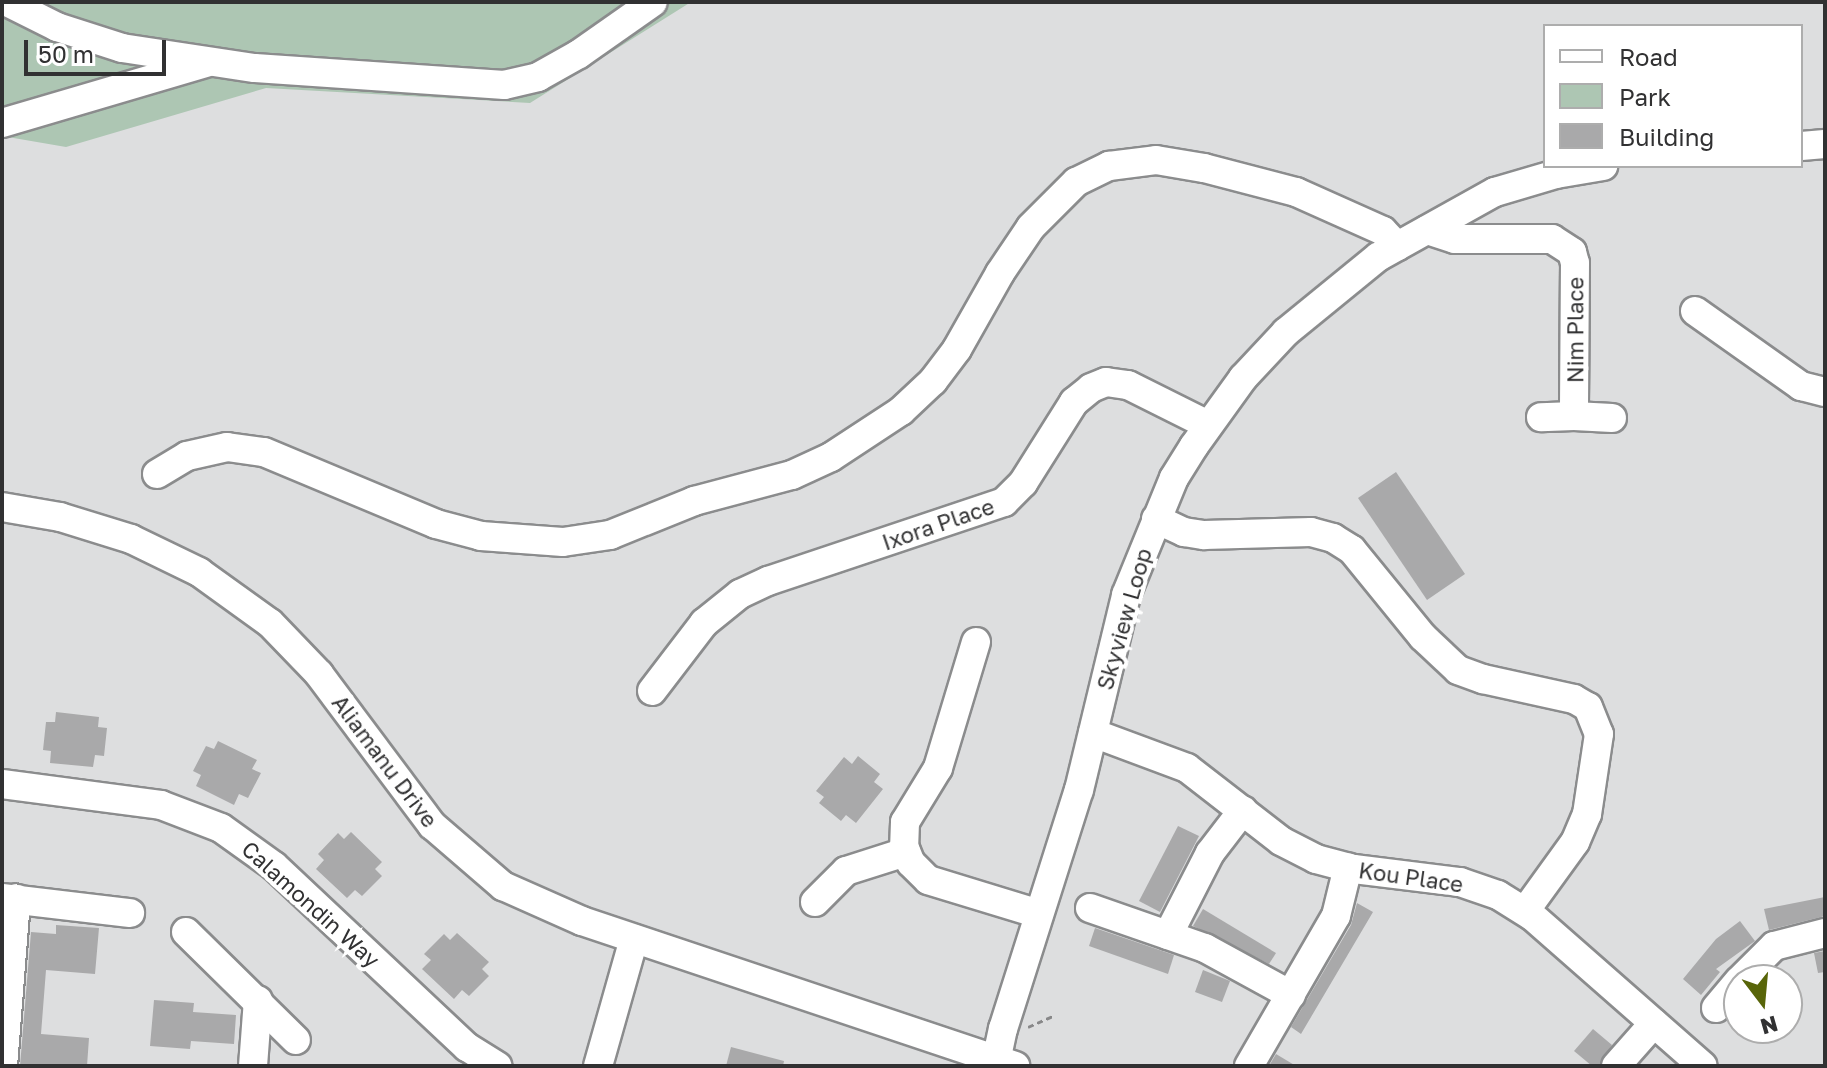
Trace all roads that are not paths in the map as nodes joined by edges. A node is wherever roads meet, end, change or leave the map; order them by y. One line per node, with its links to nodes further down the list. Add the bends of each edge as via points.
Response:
1 (7, 2): 3 (street, via 57,27 122,48)
2 (653, 2): 3 (street, via 538,77 504,85)
3 (210, 61): 4 (street)
4 (2, 123)
5 (1825, 144): 6 (street)
6 (1803, 146)
7 (1591, 168): 8 (street, Skyview Loop, via 1495,192)
8 (1427, 230): 9 (street, Skyview Loop); 12 (street, Nim Place, via 1455,239 1552,239 1570,249 1575,266)
9 (1397, 246): 15 (street, Skyview Loop, via 1355,273 1286,332); 16 (street, via 1383,231 1296,192 1156,160 1109,166 1076,182 1031,227 957,349 901,411 831,457 792,475 694,501 610,535 563,542 481,536 436,524 264,452 227,447 187,456)
10 (1695, 311): 11 (street, via 1801,386)
11 (1825, 392)
12 (1574, 416): 13 (street); 14 (street)
13 (1541, 417)
14 (1612, 418)
15 (1208, 425): 18 (street, Skyview Loop, via 1174,478); 20 (street, Ixora Place, via 1128,385 1106,382 1091,388 1074,402 1023,483 1004,502 740,594 704,623)
16 (157, 474)
17 (2, 507): 35 (street, Aliamanu Drive, via 60,517 131,539 199,572 296,648 432,825 482,872 530,900)
18 (1156, 519): 21 (street, Skyview Loop, via 1126,595); 29 (street, via 1204,535 1311,532 1333,538 1352,550 1423,637 1458,670 1588,707 1599,734 1587,814 1567,856)
19 (976, 642): 24 (street, via 938,768 905,822)
20 (652, 691)
21 (1093, 733): 23 (street, Kou Place, via 1187,768); 31 (street, Skyview Loop)
22 (2, 784): 46 (street, Calamondin Way, via 161,805 221,828 274,866 467,1047)
23 (1243, 810): 25 (street, Kou Place, via 1298,851); 34 (street, via 1210,853)
24 (906, 852): 27 (street, via 846,871); 31 (street, via 918,873 934,883)
25 (1348, 867): 29 (street, Kou Place, via 1460,882); 37 (street, via 1341,907)
26 (9, 899): 30 (street); 44 (street)
27 (815, 902)
28 (1090, 908): 34 (street)
29 (1525, 911): 41 (street, Kou Place)
30 (130, 913)
31 (1039, 914): 43 (street, Skyview Loop)
32 (186, 932): 39 (street)
33 (1825, 933): 36 (street, via 1774,946)
34 (1168, 935): 37 (street, via 1205,948)
35 (634, 939): 43 (street, Aliamanu Drive); 47 (street)
36 (1755, 964)
37 (1291, 995): 48 (street)
38 (1723, 999): 40 (street)
39 (258, 1000): 42 (street); 45 (street)
40 (1716, 1008)
41 (1654, 1023): 49 (street); 50 (street, Kou Place)
42 (296, 1040)
43 (998, 1064)
44 (3, 1066)
45 (253, 1066)
46 (497, 1066)
47 (598, 1066)
48 (1249, 1066)
49 (1616, 1066)
50 (1703, 1066)

